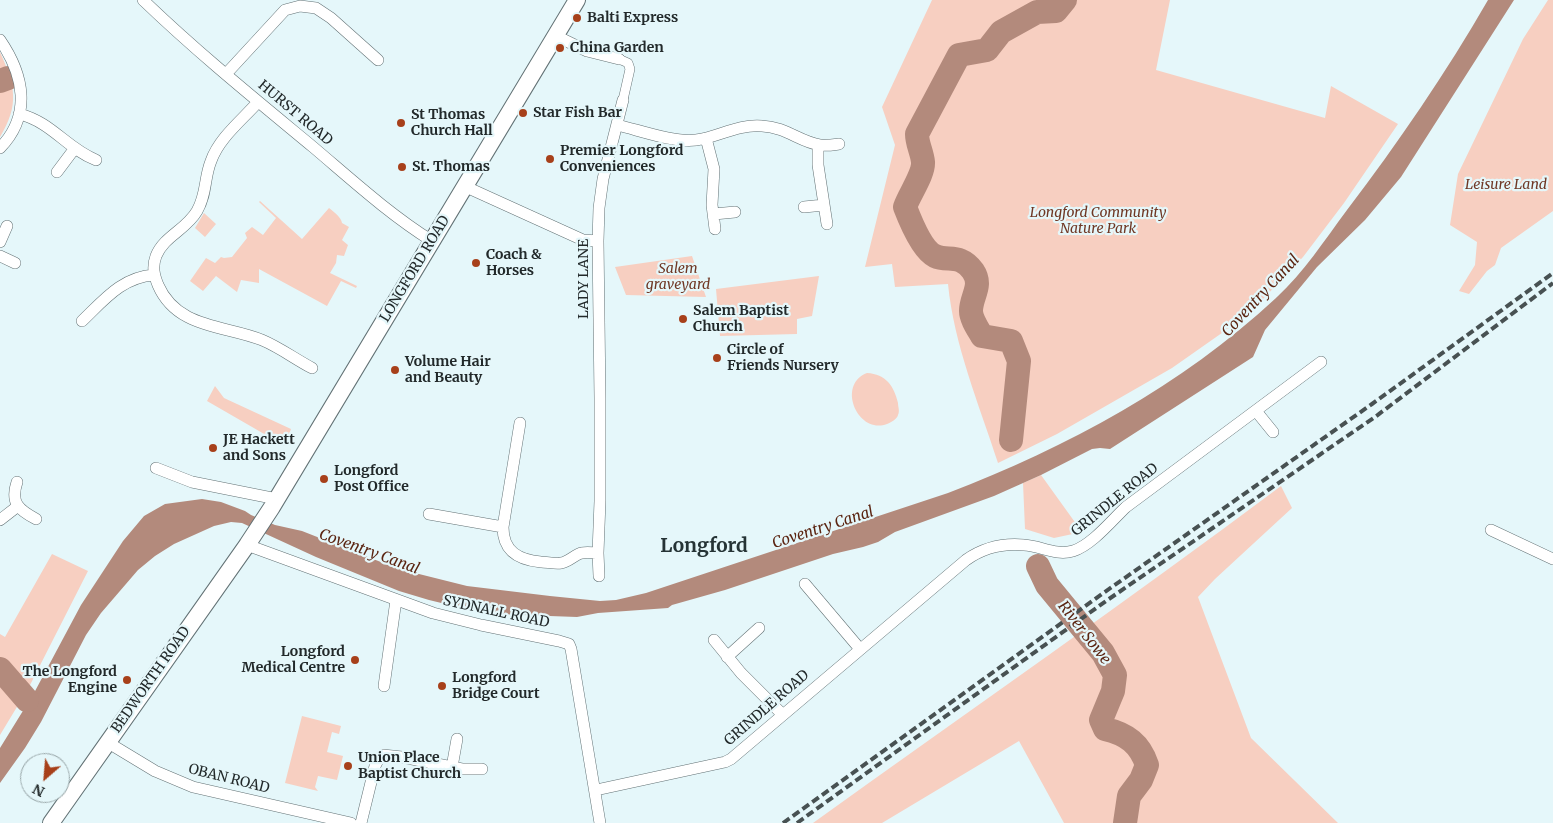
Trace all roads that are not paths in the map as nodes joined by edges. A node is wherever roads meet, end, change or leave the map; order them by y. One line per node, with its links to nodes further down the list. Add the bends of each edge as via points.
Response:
1 (143, 0): 7 (street, HURST ROAD)
2 (578, 0): 3 (main road, LONGFORD ROAD)
3 (556, 36): 5 (street, LADY LANE, via 587,51); 19 (main road, LONGFORD ROAD)
4 (0, 40): 10 (street, via 18,72)
5 (619, 59): 8 (street, LADY LANE, via 628,63 630,69)
6 (378, 60): 7 (street, via 331,18 316,8 300,6 285,10)
7 (226, 74): 9 (street, HURST ROAD)
8 (623, 100): 11 (street, LADY LANE)
9 (258, 102): 27 (street, HURST ROAD, via 400,220); 32 (street, via 217,146 208,168 203,198 189,223 161,246)
10 (19, 114): 15 (street); 16 (street, via 43,123)
11 (617, 125): 12 (street, via 684,140); 28 (street, LADY LANE, via 603,179)
12 (706, 138): 14 (street, via 743,126 765,126 787,131); 23 (street, via 714,169)
13 (839, 144): 14 (street)
14 (818, 145): 20 (street)
15 (0, 148)
16 (75, 148): 17 (street); 18 (street)
17 (96, 160)
18 (57, 172)
19 (464, 186): 27 (main road, LONGFORD ROAD); 28 (street, via 582,240)
20 (824, 205): 21 (street); 24 (street)
21 (804, 207)
22 (735, 212): 23 (street)
23 (714, 214): 26 (street)
24 (827, 224)
25 (7, 226): 29 (street)
26 (715, 229)
27 (432, 241): 41 (main road, LONGFORD ROAD)
28 (598, 241): 49 (street, LADY LANE)
29 (0, 242)
30 (0, 256): 31 (street)
31 (15, 263)
32 (154, 275): 33 (street, via 125,283 114,290); 35 (street, via 168,300 193,320 263,340)
33 (82, 321)
34 (1321, 362): 36 (street, GRINDLE ROAD)
35 (312, 368)
36 (1256, 411): 38 (street); 56 (street, GRINDLE ROAD, via 1126,506 1080,548 1056,552 1024,545 979,550)
37 (520, 423): 46 (street)
38 (1273, 432)
39 (156, 468): 41 (street, via 192,482)
40 (17, 482): 42 (street, via 14,497)
41 (274, 503): 48 (main road, LONGFORD ROAD)
42 (18, 506): 44 (street); 45 (street)
43 (429, 514): 46 (street)
44 (36, 519)
45 (0, 520)
46 (503, 527): 49 (street, via 508,548 528,561 561,563 580,553)
47 (1491, 530): 50 (street)
48 (249, 542): 53 (street, SYDNALL ROAD); 61 (main road, BEDWORTH ROAD)
49 (598, 553): 51 (street, LADY LANE)
50 (1553, 559)
51 (599, 576)
52 (805, 584): 56 (street)
53 (396, 600): 58 (street); 64 (street, SYDNALL ROAD, via 481,626 569,644)
54 (759, 628): 57 (street)
55 (714, 640): 57 (street)
56 (860, 649): 59 (street, GRINDLE ROAD)
57 (727, 656): 59 (street)
58 (384, 686)
59 (783, 715): 64 (street, GRINDLE ROAD, via 725,762)
60 (457, 738): 62 (street)
61 (107, 742): 65 (main road, BEDWORTH ROAD); 66 (street, OBAN ROAD, via 155,770 193,787)
62 (452, 767): 63 (street); 67 (street, via 383,755 374,766)
63 (482, 769)
64 (596, 790): 68 (street, SYDNALL ROAD)
65 (51, 823)
66 (351, 823)
67 (361, 823)
68 (600, 823)

